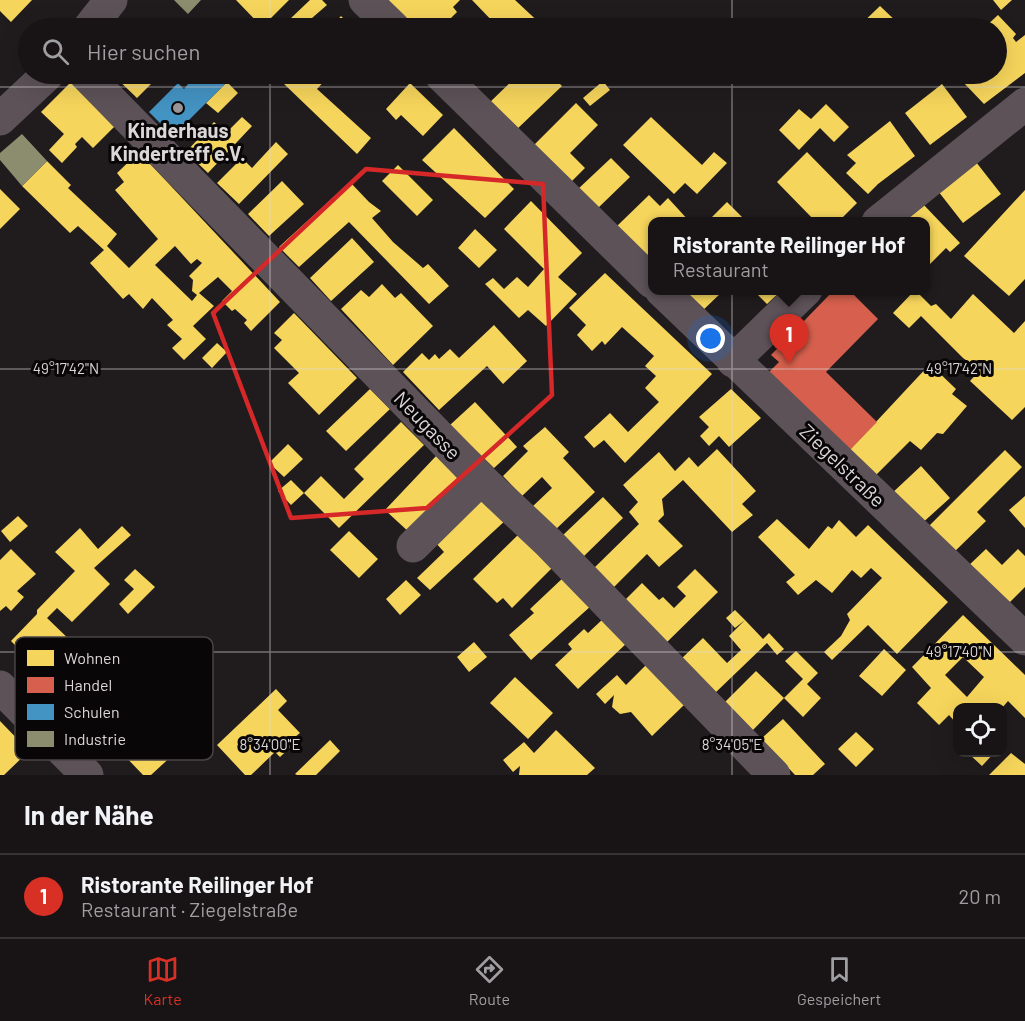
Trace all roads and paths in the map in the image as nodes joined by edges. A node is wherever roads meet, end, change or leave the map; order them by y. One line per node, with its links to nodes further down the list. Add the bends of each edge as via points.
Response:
1 (111, 0): 3 (street)
2 (365, 0): 4 (street)
3 (97, 18)
4 (384, 18)
5 (37, 84): 9 (street)
6 (95, 84): 15 (street, Neugasse)
7 (450, 84): 11 (street)
8 (1025, 104): 10 (street)
9 (0, 119)
10 (884, 217)
11 (648, 278)
12 (665, 295): 14 (street, Ziegelstraße)
13 (802, 295): 14 (street)
14 (733, 361): 17 (street, Ziegelstraße)
15 (481, 479): 16 (street); 22 (street, Neugasse, via 549,543)
16 (413, 546)
17 (1025, 639)
18 (0, 687): 19 (street)
19 (15, 702)
20 (72, 760): 21 (street)
21 (87, 775)
22 (774, 775)

